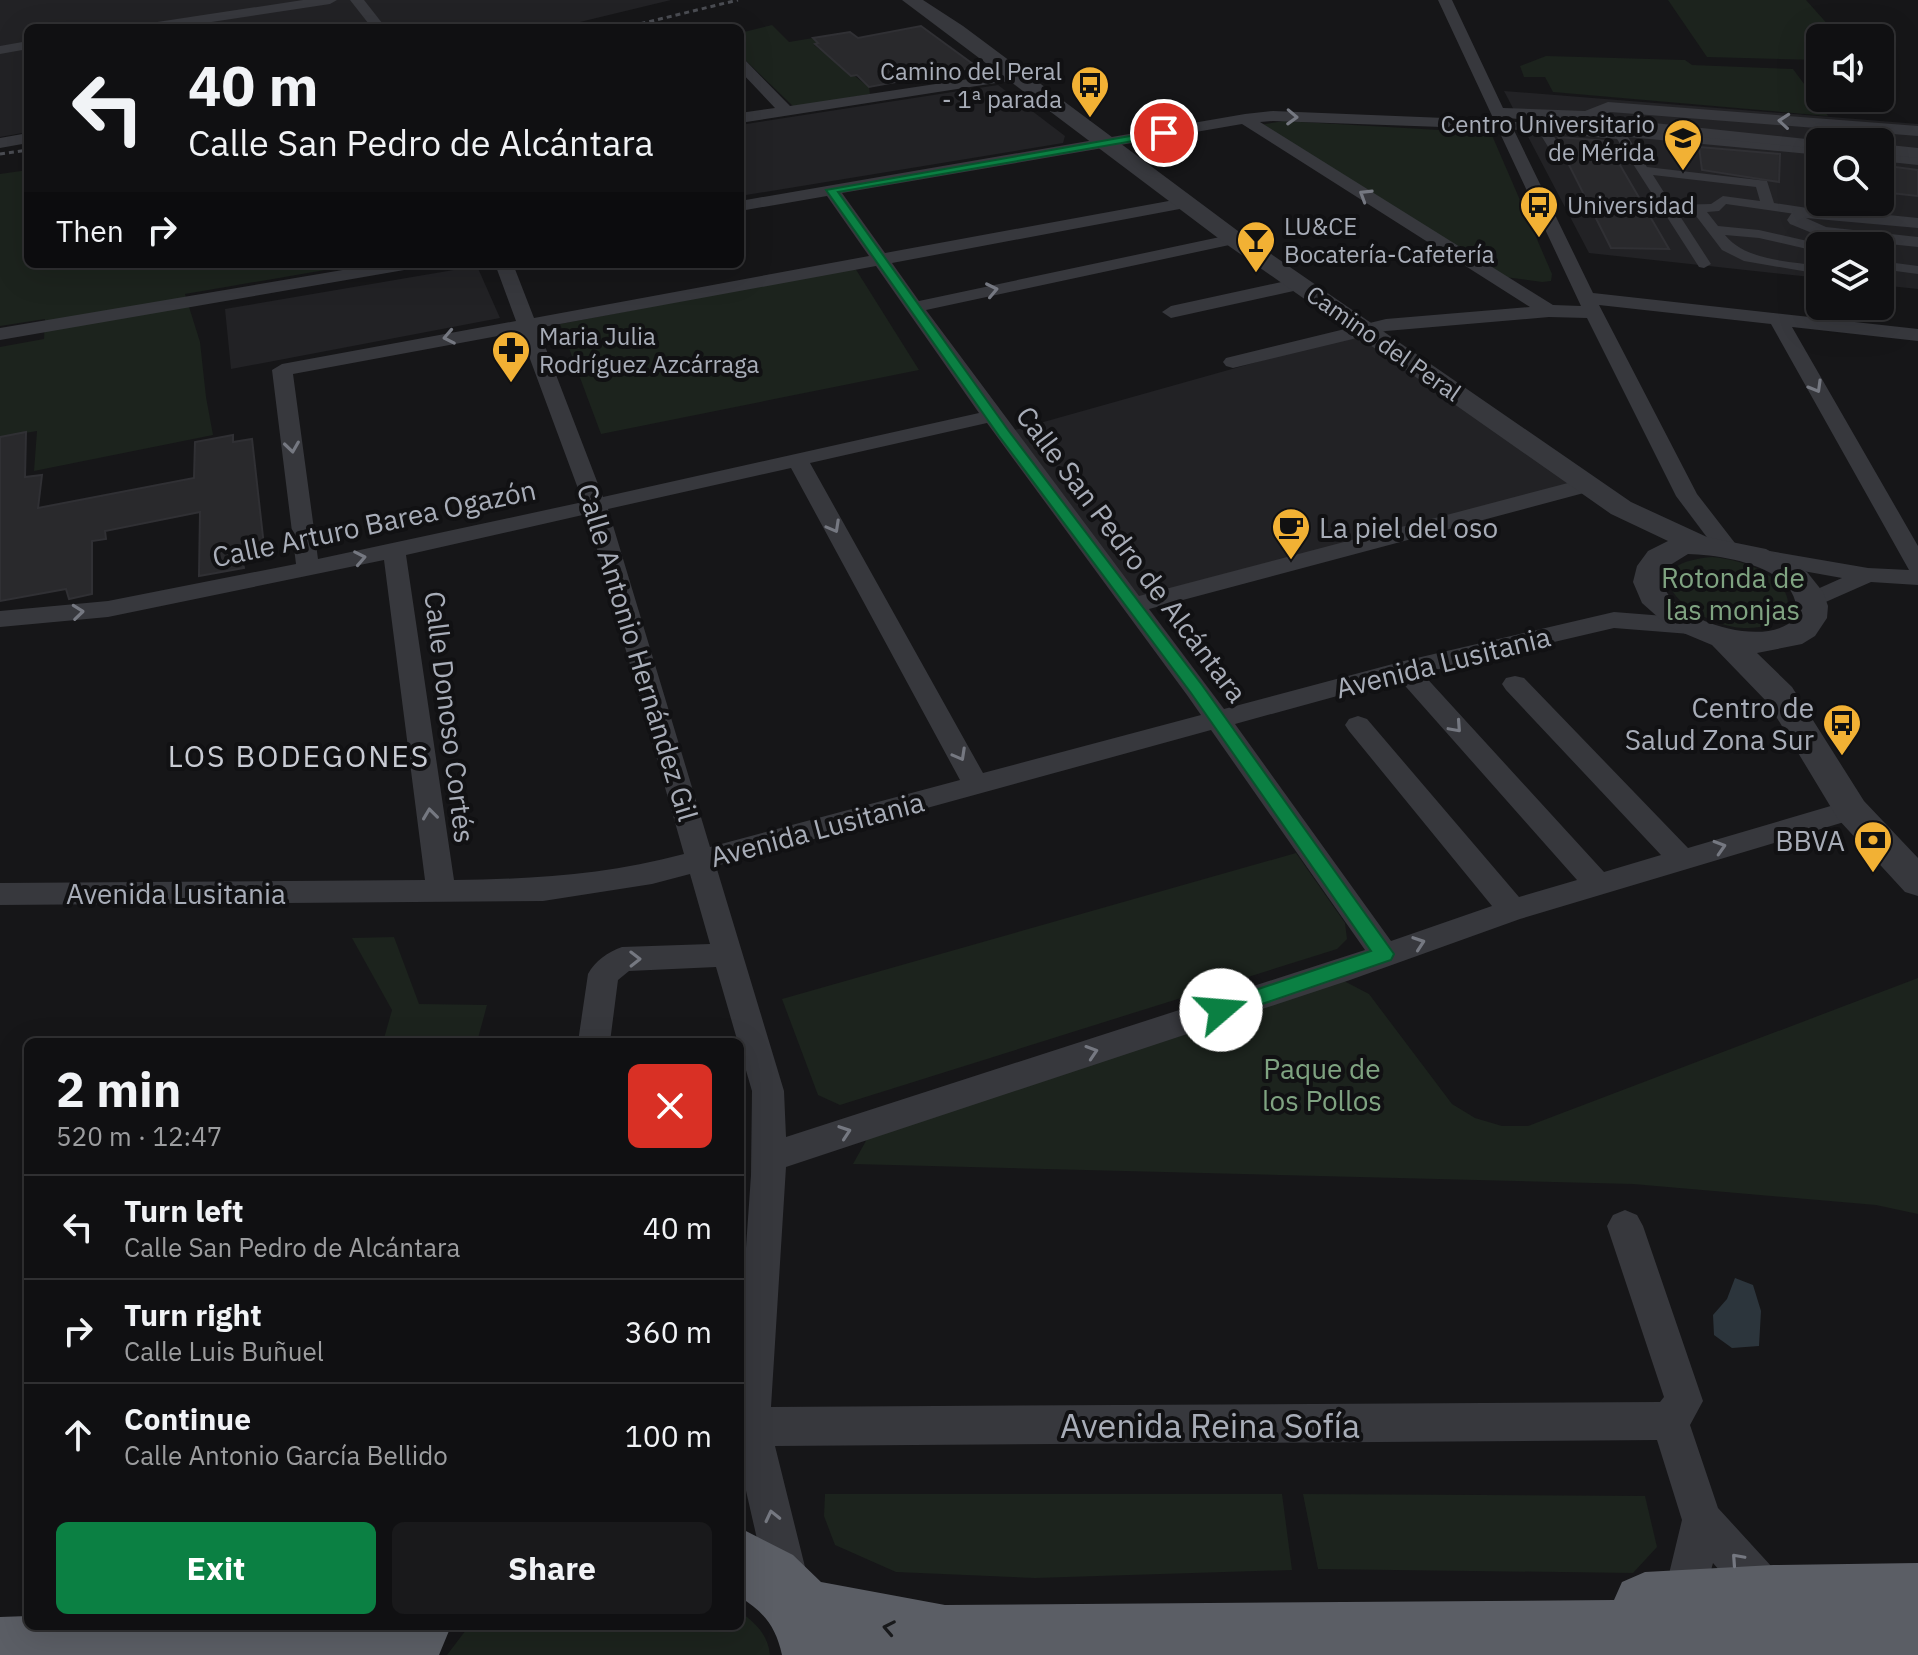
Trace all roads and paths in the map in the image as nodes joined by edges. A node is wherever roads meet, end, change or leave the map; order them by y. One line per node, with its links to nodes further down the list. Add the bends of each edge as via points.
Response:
1 (330, 0): 5 (street)
2 (357, 0): 6 (street)
3 (911, 0): 10 (street, Camino del Peral)
4 (1445, 0): 13 (street)
5 (171, 24)
6 (376, 24)
7 (24, 46): 8 (street)
8 (0, 50)
9 (744, 67): 11 (street)
10 (1015, 76): 11 (street); 23 (street, Camino del Peral)
11 (787, 111): 12 (street)
12 (744, 117)
13 (1502, 118): 14 (street, one-way to 13); 15 (street); 16 (street); 62 (street)
14 (1245, 119): 23 (street); 64 (street, one-way to 14)
15 (1600, 119): 17 (street, one-way to 15, via 1608,107); 20 (street)
16 (1543, 128): 18 (street); 26 (street)
17 (1918, 131)
18 (1622, 136): 22 (street, via 1618,131); 32 (street)
19 (24, 139): 21 (street)
20 (1806, 142)
21 (0, 143)
22 (1742, 143): 24 (street); 28 (street)
23 (1104, 144): 36 (street); 38 (street, Camino del Peral)
24 (1806, 150)
25 (1894, 150): 27 (street)
26 (1557, 152)
27 (1918, 153)
28 (1747, 158)
29 (1894, 158): 30 (street)
30 (1901, 159): 31 (street); 33 (street)
31 (1918, 161)
32 (1646, 174): 34 (street); 35 (street); 41 (street)
33 (1908, 174)
34 (1628, 176)
35 (1709, 177): 37 (street, via 1713,200); 40 (street, via 1762,184)
36 (831, 190): 39 (street); 54 (street, Calle San Pedro de Alcántara)
37 (1723, 200): 40 (street); 42 (street, via 1714,208)
38 (1185, 203): 50 (street, Camino del Peral); 54 (street)
39 (744, 205)
40 (1768, 205): 44 (street)
41 (1669, 210): 42 (street); 43 (street); 55 (street)
42 (1698, 210): 48 (street)
43 (1647, 211)
44 (1806, 211)
45 (1806, 213): 49 (street, via 1796,220)
46 (1849, 216): 47 (street)
47 (1918, 223)
48 (1714, 230): 53 (street); 59 (street, via 1727,247 1749,258)
49 (1816, 232)
50 (1234, 239): 61 (street, Camino del Peral); 63 (street, one-way to 50)
51 (1894, 241): 52 (street)
52 (1918, 242)
53 (1806, 245)
54 (882, 258): 63 (street, Calle San Pedro de Alcántara); 67 (street)
55 (1704, 264)
56 (1894, 267): 60 (street)
57 (387, 268): 69 (street)
58 (506, 268): 67 (street, Calle Antonio Hernández Gil)
59 (1806, 268)
60 (1918, 270)
61 (1300, 284): 65 (street); 68 (street, Camino del Peral)
62 (1590, 305): 64 (street); 66 (street); 75 (street)
63 (916, 307): 72 (street, Calle San Pedro de Alcántara)
64 (1549, 311): 68 (street)
65 (1171, 312)
66 (1778, 319): 70 (street); 80 (street, one-way to 80)
67 (526, 322): 76 (street, Calle Antonio Hernández Gil); 81 (street, one-way to 81, via 282,370)
68 (1367, 331): 71 (street); 74 (street, Camino del Peral)
69 (0, 334)
70 (1918, 335)
71 (1233, 362)
72 (992, 416): 73 (street, Calle Arturo Barea Ogazón); 86 (street, Calle San Pedro de Alcántara)
73 (797, 459): 76 (street, Calle Arturo Barea Ogazón); 97 (street, one-way to 97)
74 (1587, 485): 77 (street, Camino del Peral); 84 (street, Camino del Peral, via 1609,509); 86 (street)
75 (1687, 496): 77 (street); 77 (street)
76 (595, 504): 78 (street, Calle Arturo Barea Ogazón); 100 (street, Calle Antonio Hernández Gil)
77 (1693, 543): 79 (street, Camino del Peral); 84 (street, via 1656,559)
78 (394, 551): 81 (street, Calle Arturo Barea Ogazón, one-way to 78); 103 (street, Calle Donoso Cortés, one-way to 78)
79 (1758, 556): 82 (street); 85 (street, Camino del Peral, via 1793,576)
80 (1918, 566)
81 (308, 568): 87 (street, Calle Arturo Barea Ogazón, one-way to 81, via 108,609)
82 (1868, 575): 83 (street); 85 (street)
83 (1918, 578)
84 (1650, 580): 88 (street, Avenida Lusitania); 89 (street, Camino del Peral, via 1661,606)
85 (1812, 600): 91 (street, via 1811,624)
86 (1134, 605): 95 (street, Calle San Pedro de Alcántara)
87 (0, 619)
88 (1614, 620): 89 (street, Avenida Lusitania); 92 (street, Avenida Lusitania)
89 (1690, 626): 90 (street, Camino del Peral)
90 (1724, 639): 91 (street); 94 (street)
91 (1786, 640): 94 (street, via 1775,669)
92 (1404, 669): 95 (street, Avenida Lusitania); 102 (street, one-way to 102)
93 (1515, 684): 99 (street)
94 (1780, 695): 98 (street)
95 (1219, 720): 97 (street, Avenida Lusitania); 106 (street, Calle San Pedro de Alcántara)
96 (1358, 725): 105 (street)
97 (976, 785): 100 (street, Avenida Lusitania)
98 (1851, 810): 99 (street, one-way to 98); 101 (street)
99 (1682, 859): 102 (street)
100 (702, 860): 103 (street, Avenida Lusitania, via 543,890); 107 (street, Calle Antonio Hernández Gil)
101 (1918, 882)
102 (1598, 885): 105 (street)
103 (441, 891): 104 (street, Avenida Lusitania)
104 (0, 894)
105 (1513, 910): 106 (street, one-way to 105)
106 (1384, 954): 109 (street, one-way to 106)
107 (730, 955): 108 (street, one-way to 107, via 603,974 622,959); 109 (street, Calle Antonio Hernández Gil, via 768,1091)
108 (595, 1038)
109 (771, 1157): 112 (street, Calle Antonio Hernández Gil)
110 (1625, 1226): 111 (street, via 1684,1401)
111 (1670, 1421): 112 (street, Avenida Reina Sofía, via 871,1428); 113 (street)
112 (745, 1440): 117 (street, Calle Antonio Hernández Gil, one-way to 112)
113 (1702, 1520): 115 (street, one-way to 113); 116 (street)
114 (1918, 1596): 115 (highway)
115 (1773, 1598): 116 (highway)
116 (1683, 1603): 121 (highway)
117 (787, 1605): 121 (highway, one-way to 117)
118 (371, 1630): 122 (highway, via 344,1639 267,1647)
119 (416, 1630): 123 (highway)
120 (1918, 1631): 121 (highway)
121 (945, 1638)
122 (0, 1650)
123 (404, 1655)

